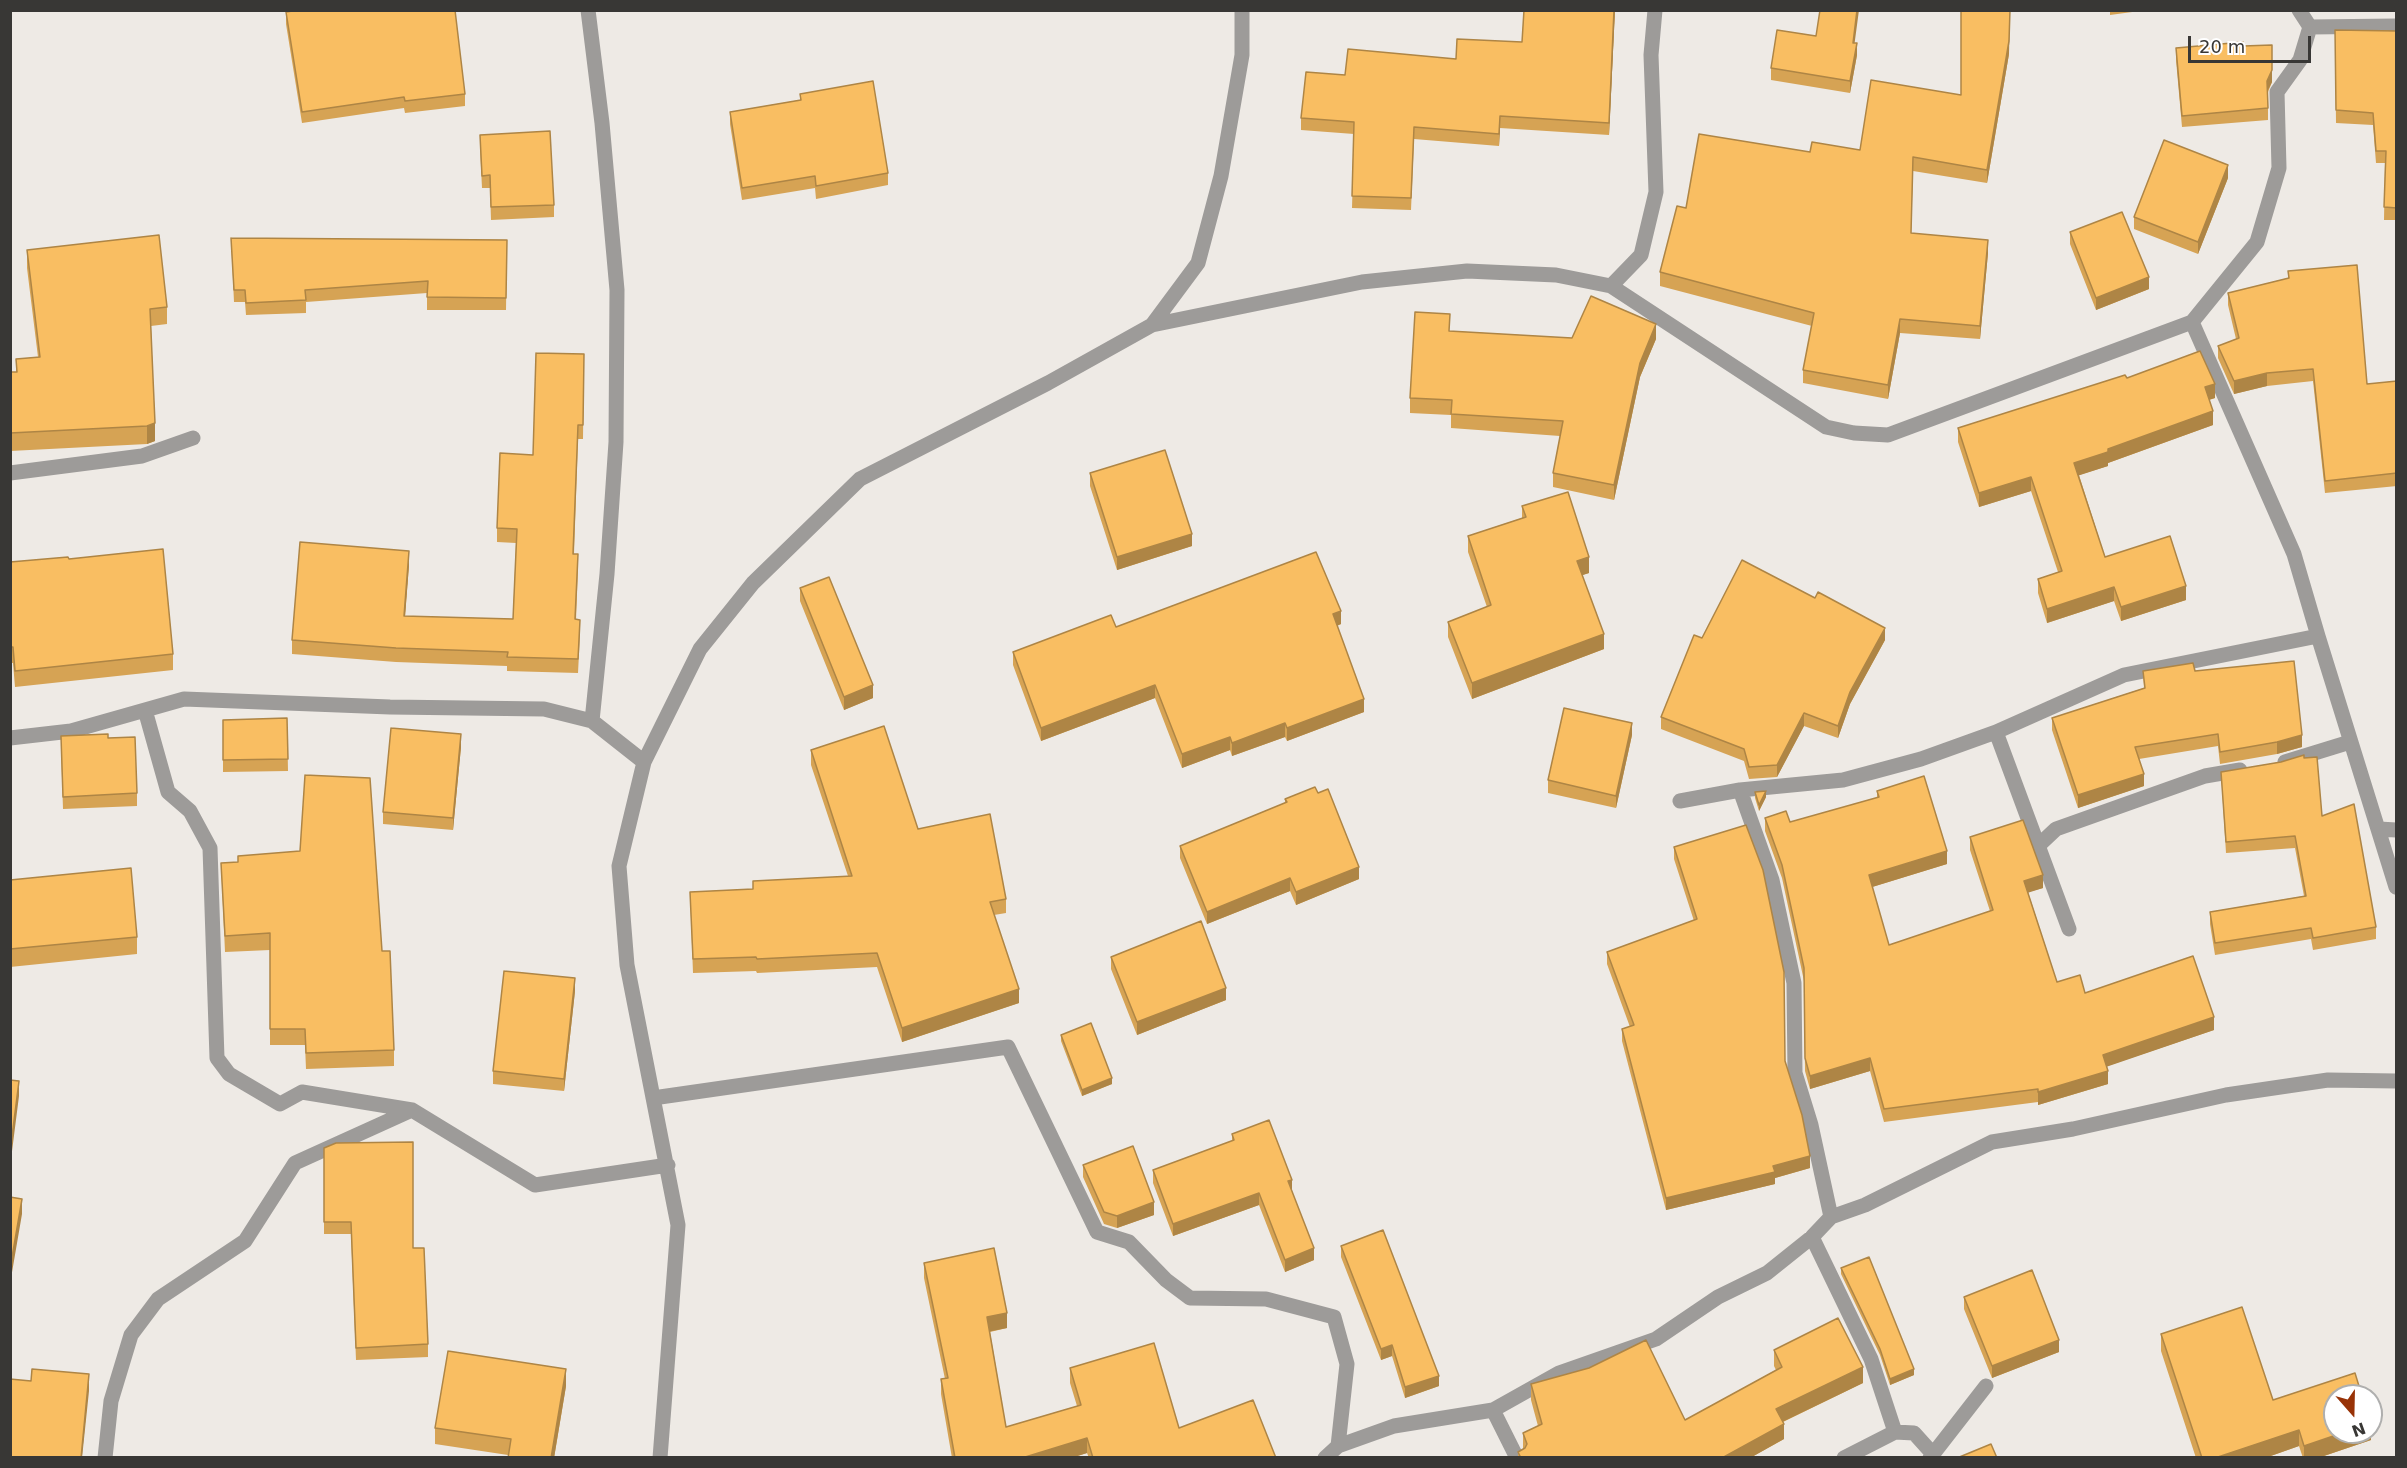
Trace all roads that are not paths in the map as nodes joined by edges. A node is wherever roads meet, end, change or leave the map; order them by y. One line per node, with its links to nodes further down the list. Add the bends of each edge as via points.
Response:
1 (588, 10): 15 (street, via 617,290 616,442)
2 (1242, 10): 10 (street, via 1242,55 1221,176 1198,263)
3 (1655, 10): 8 (street, via 1651,55 1656,192 1641,255)
4 (2299, 10): 7 (street)
5 (2393, 10): 6 (street)
6 (2391, 26): 7 (street)
7 (2310, 27): 9 (street, via 2300,60 2277,92 2279,168 2257,242)
8 (1611, 286): 9 (street, via 1826,427 1854,433 1888,435); 10 (street, via 1556,275 1467,271 1362,282)
9 (2193, 322): 13 (street, via 2295,554)
10 (1152, 325): 19 (street, via 860,479 753,583 700,650)
11 (194, 438): 12 (street, via 142,456)
12 (10, 473)
13 (2318, 636): 16 (street, via 2124,675); 18 (street)
14 (145, 710): 15 (street, via 184,699 544,709); 17 (street, via 71,731); 29 (street, via 168,792 190,811 210,848 217,1058 229,1074 280,1104 302,1092)
15 (592, 721): 19 (street)
16 (1996, 732): 20 (street, via 1921,759 1843,780); 24 (street)
17 (10, 738)
18 (2350, 742): 22 (street); 24 (street, via 2264,767 2205,776 2056,829)
19 (644, 762): 28 (street, via 619,866 627,964)
20 (1740, 790): 21 (street); 31 (street, via 1772,880 1794,983 1795,1073)
21 (1680, 801)
22 (2379, 829): 23 (street); 25 (street)
23 (2397, 830)
24 (2039, 845): 26 (street)
25 (2397, 886)
26 (2069, 929)
27 (2397, 1081): 31 (street, via 2328,1080 2226,1095 2073,1129 1992,1142 1875,1200)
28 (653, 1098): 30 (street); 36 (street, via 1008,1047 1097,1232 1129,1242 1166,1281 1190,1298 1266,1299 1334,1317 1347,1364)
29 (412, 1110): 30 (street, via 535,1185); 38 (street, via 295,1163 245,1241 159,1299 131,1335 111,1401)
30 (668, 1164): 39 (street, via 678,1225)
31 (1831, 1217): 32 (street)
32 (1812, 1237): 34 (street, via 1767,1273 1718,1297 1656,1339 1559,1373); 35 (street, via 1871,1359)
33 (1986, 1386): 37 (street)
34 (1493, 1410): 36 (street, via 1394,1426); 41 (street)
35 (1895, 1432): 37 (street, via 1914,1432); 42 (street)
36 (1338, 1446): 40 (street)
37 (1931, 1455)
38 (105, 1458)
39 (660, 1458)
40 (1325, 1458)
41 (1517, 1458)
42 (1844, 1458)

